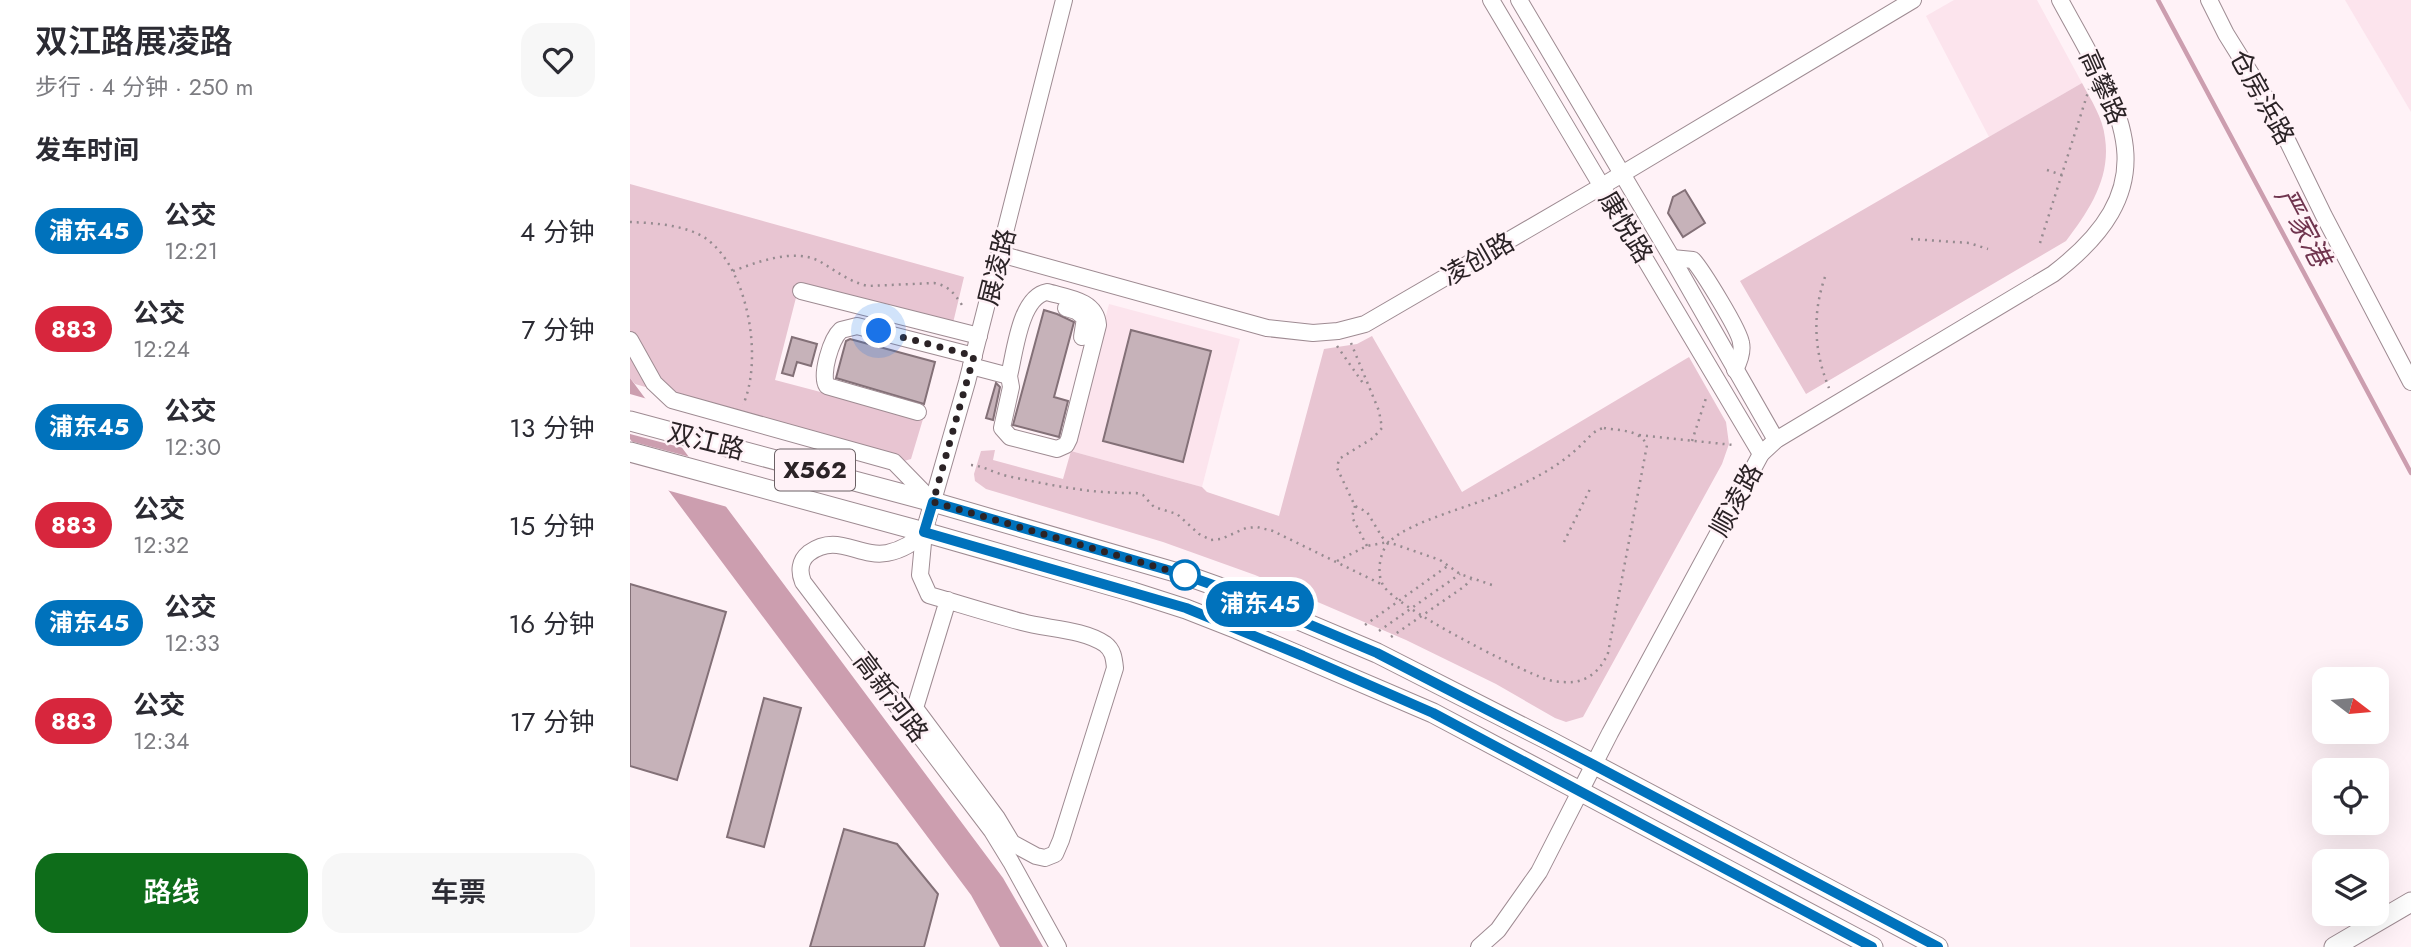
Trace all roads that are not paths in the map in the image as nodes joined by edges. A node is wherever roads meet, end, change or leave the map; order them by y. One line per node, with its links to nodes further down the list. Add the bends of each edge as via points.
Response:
1 (1064, 0): 10 (street, 展凌路)
2 (1491, 0): 9 (street, 康悦路)
3 (1519, 0): 7 (street, 康悦路)
4 (1913, 0): 7 (street, 凌创路)
5 (2060, 0): 8 (street, 高攀路, via 2116,107 2123,131)
6 (2208, 0): 18 (street, 仓房浜路, via 2269,103)
7 (1623, 174): 9 (street, 凌创路); 21 (street, 康悦路)
8 (2124, 178): 21 (street, 顺凌路, via 2117,205 2101,229 2053,274)
9 (1602, 186): 10 (street, 凌创路, via 1365,324 1338,331 1267,328); 23 (street, 康悦路)
10 (1000, 254): 13 (street, 展凌路)
11 (801, 291): 13 (street)
12 (1033, 299): 14 (street, via 1082,314 1086,323); 17 (street, via 1025,312); 17 (street, via 1047,292 1069,298 1088,305 1097,317 1069,439 1062,449 1005,434 1002,421 1012,387)
13 (979, 336): 16 (street, 展凌路)
14 (1082, 337)
15 (630, 340): 24 (street, via 667,397 894,461)
16 (973, 361): 17 (street); 19 (street, via 857,326 835,335 824,377 827,386); 24 (street, 展凌路)
17 (1009, 376)
18 (2411, 382)
19 (918, 412)
20 (630, 421): 24 (main road, 双江路 / X562)
21 (1776, 440): 23 (street, 顺凌路)
22 (630, 452): 25 (main road, 双江路 / X562)
23 (1761, 454): 27 (street, 顺凌路)
24 (933, 502): 25 (street, 展凌路); 27 (main road, 双江路 / X562, via 1230,591 1377,653)
25 (924, 532): 26 (street, 展凌路, via 920,575 924,588 929,595); 28 (main road, 双江路 / X562, via 1146,596 1237,629 1433,713); 30 (street, 高新河路, via 914,543 886,553 839,544 824,546 804,557 800,575 992,831)
26 (948, 600): 26 (street, via 1096,640 1107,645 1114,656 1115,667 1061,841 1055,854 1045,858 1012,843 915,708)
27 (1594, 765): 28 (street, 顺凌路); 33 (main road, 双江路 / X562)
28 (1579, 792): 31 (street, 顺凌路, via 1539,872 1498,930); 32 (main road, 双江路 / X562)
29 (2411, 902): 34 (main road)
30 (1058, 947)
31 (1479, 947)
32 (1872, 947)
33 (1938, 947)
34 (2334, 947)

